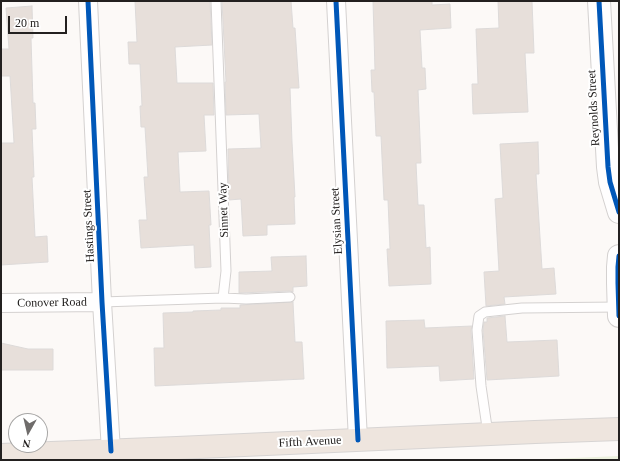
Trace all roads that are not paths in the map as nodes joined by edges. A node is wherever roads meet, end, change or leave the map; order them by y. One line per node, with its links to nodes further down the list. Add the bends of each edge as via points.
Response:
1 (88, 1): 9 (street, Hastings Street)
2 (216, 1): 8 (lane, Sinnet Way, via 226,271)
3 (336, 1): 15 (street, Elysian Street)
4 (599, 1): 5 (street, Reynolds Street, via 608,167)
5 (619, 212)
6 (619, 256): 11 (street)
7 (290, 297): 8 (lane)
8 (223, 298): 9 (lane)
9 (102, 302): 10 (street, Conover Road); 17 (street, Hastings Street)
10 (1, 303)
11 (618, 307): 12 (street); 14 (lane, via 522,308 485,312 479,316 477,330 481,386)
12 (619, 316)
13 (619, 429): 14 (highway, Fifth Avenue)
14 (488, 434): 15 (highway, Fifth Avenue)
15 (358, 440): 17 (highway, Fifth Avenue)
16 (1, 447): 19 (highway)
17 (111, 451): 19 (highway, Fifth Avenue)
18 (1, 454): 19 (highway, Fifth Avenue)
19 (26, 454)

